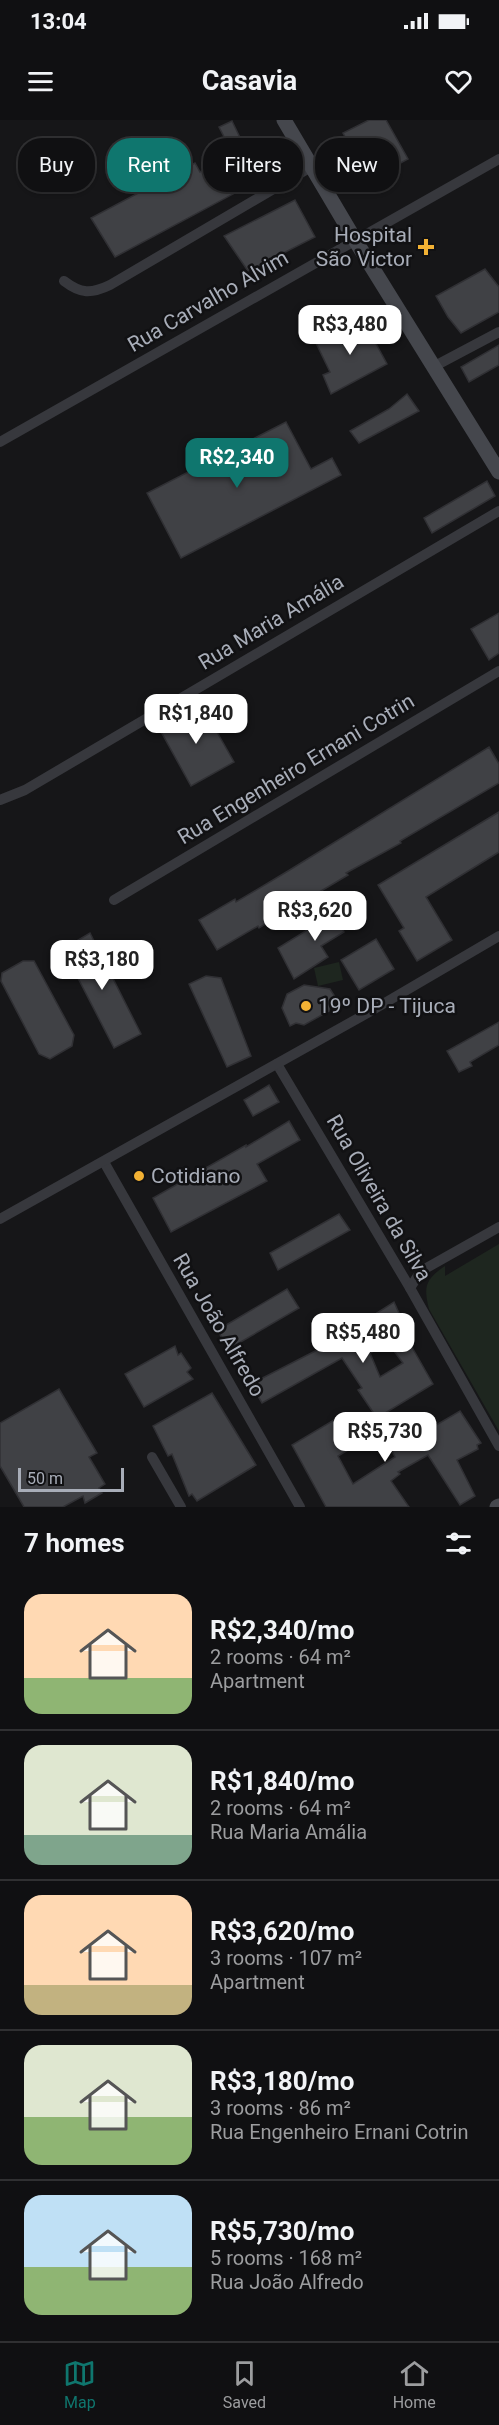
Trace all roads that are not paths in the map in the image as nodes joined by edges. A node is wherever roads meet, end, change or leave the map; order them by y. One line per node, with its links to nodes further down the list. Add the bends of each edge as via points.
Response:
1 (284, 120): 3 (main road)
2 (499, 159): 4 (street, Rua Carvalho Alvim)
3 (311, 167): 4 (main road); 5 (street, via 98,291 76,290)
4 (355, 240): 7 (main road); 8 (street, Rua Carvalho Alvim)
5 (64, 281)
6 (499, 332): 7 (street)
7 (433, 367): 9 (main road)
8 (0, 442)
9 (499, 472)
10 (499, 511): 12 (street, Rua Maria Amália, via 26,790)
11 (499, 671): 13 (street, Rua Engenheiro Ernani Cotrin)
12 (0, 800)
13 (114, 900)
14 (496, 938): 15 (street); 16 (street)
15 (499, 951)
16 (277, 1064): 17 (street); 20 (street, Rua Oliveira da Silva)
17 (104, 1162): 18 (street); 24 (street, Rua João Alfredo)
18 (0, 1219)
19 (499, 1227): 20 (street, via 421,1271)
20 (410, 1288): 21 (street, Rua Oliveira da Silva)
21 (499, 1446)
22 (152, 1457): 23 (street)
23 (181, 1507)
24 (300, 1507)

